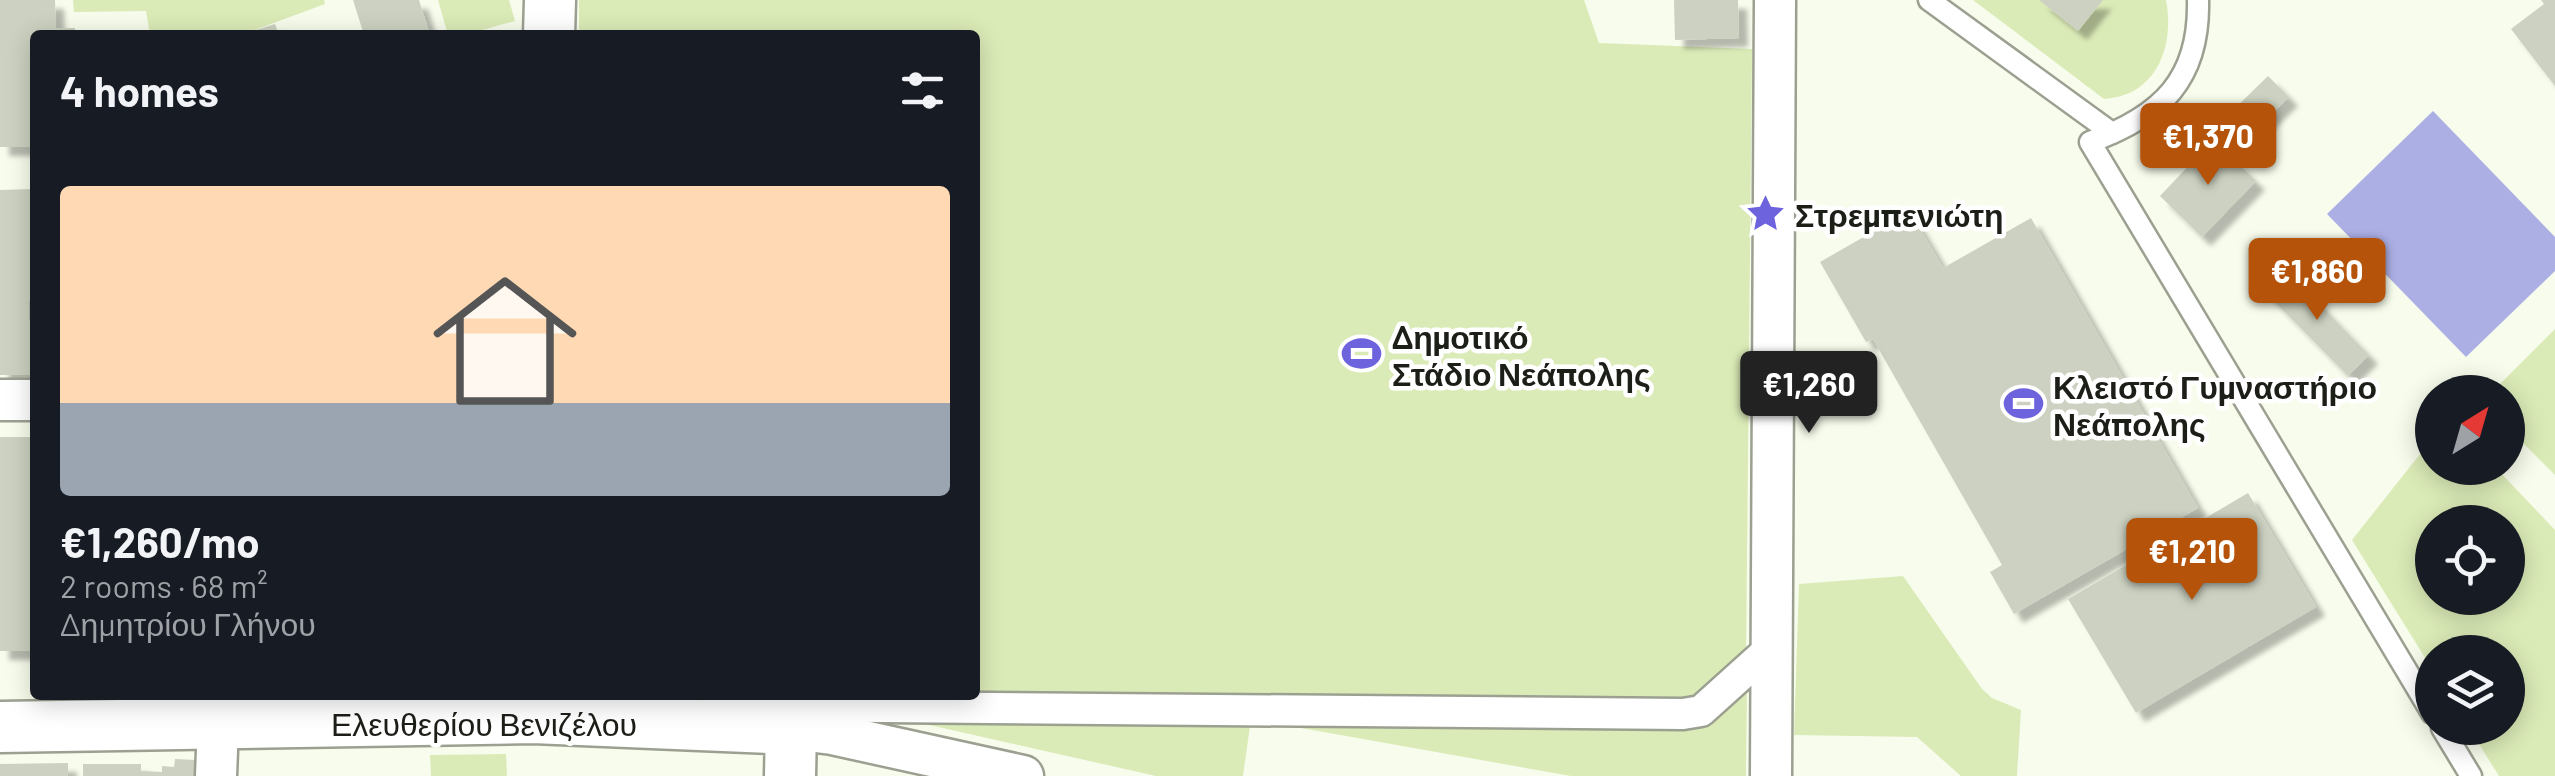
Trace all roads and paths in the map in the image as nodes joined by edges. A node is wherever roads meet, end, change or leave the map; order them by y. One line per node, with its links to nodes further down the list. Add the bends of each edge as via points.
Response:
1 (550, 0): 5 (street)
2 (1775, 0): 9 (street)
3 (1929, 0): 6 (lane)
4 (2198, 0): 6 (lane, via 2193,58 2177,85 2156,107)
5 (549, 30)
6 (2112, 132): 10 (lane, via 2090,142)
7 (0, 400): 8 (street)
8 (30, 400)
9 (1772, 648): 11 (street, via 1701,712 1683,714 773,706); 19 (street)
10 (2415, 685)
11 (742, 700)
12 (533, 706): 13 (street, Ελευθερίου Βενιζέλου); 16 (street, Ελευθερίου Βενιζέλου)
13 (208, 715): 14 (street, Ελευθερίου Βενιζέλου); 17 (street)
14 (0, 727)
15 (2452, 745): 20 (lane)
16 (791, 753): 18 (street, Ελευθερίου Βενιζέλου, via 832,734)
17 (216, 776)
18 (1023, 776)
19 (1771, 776)
20 (2471, 776)

